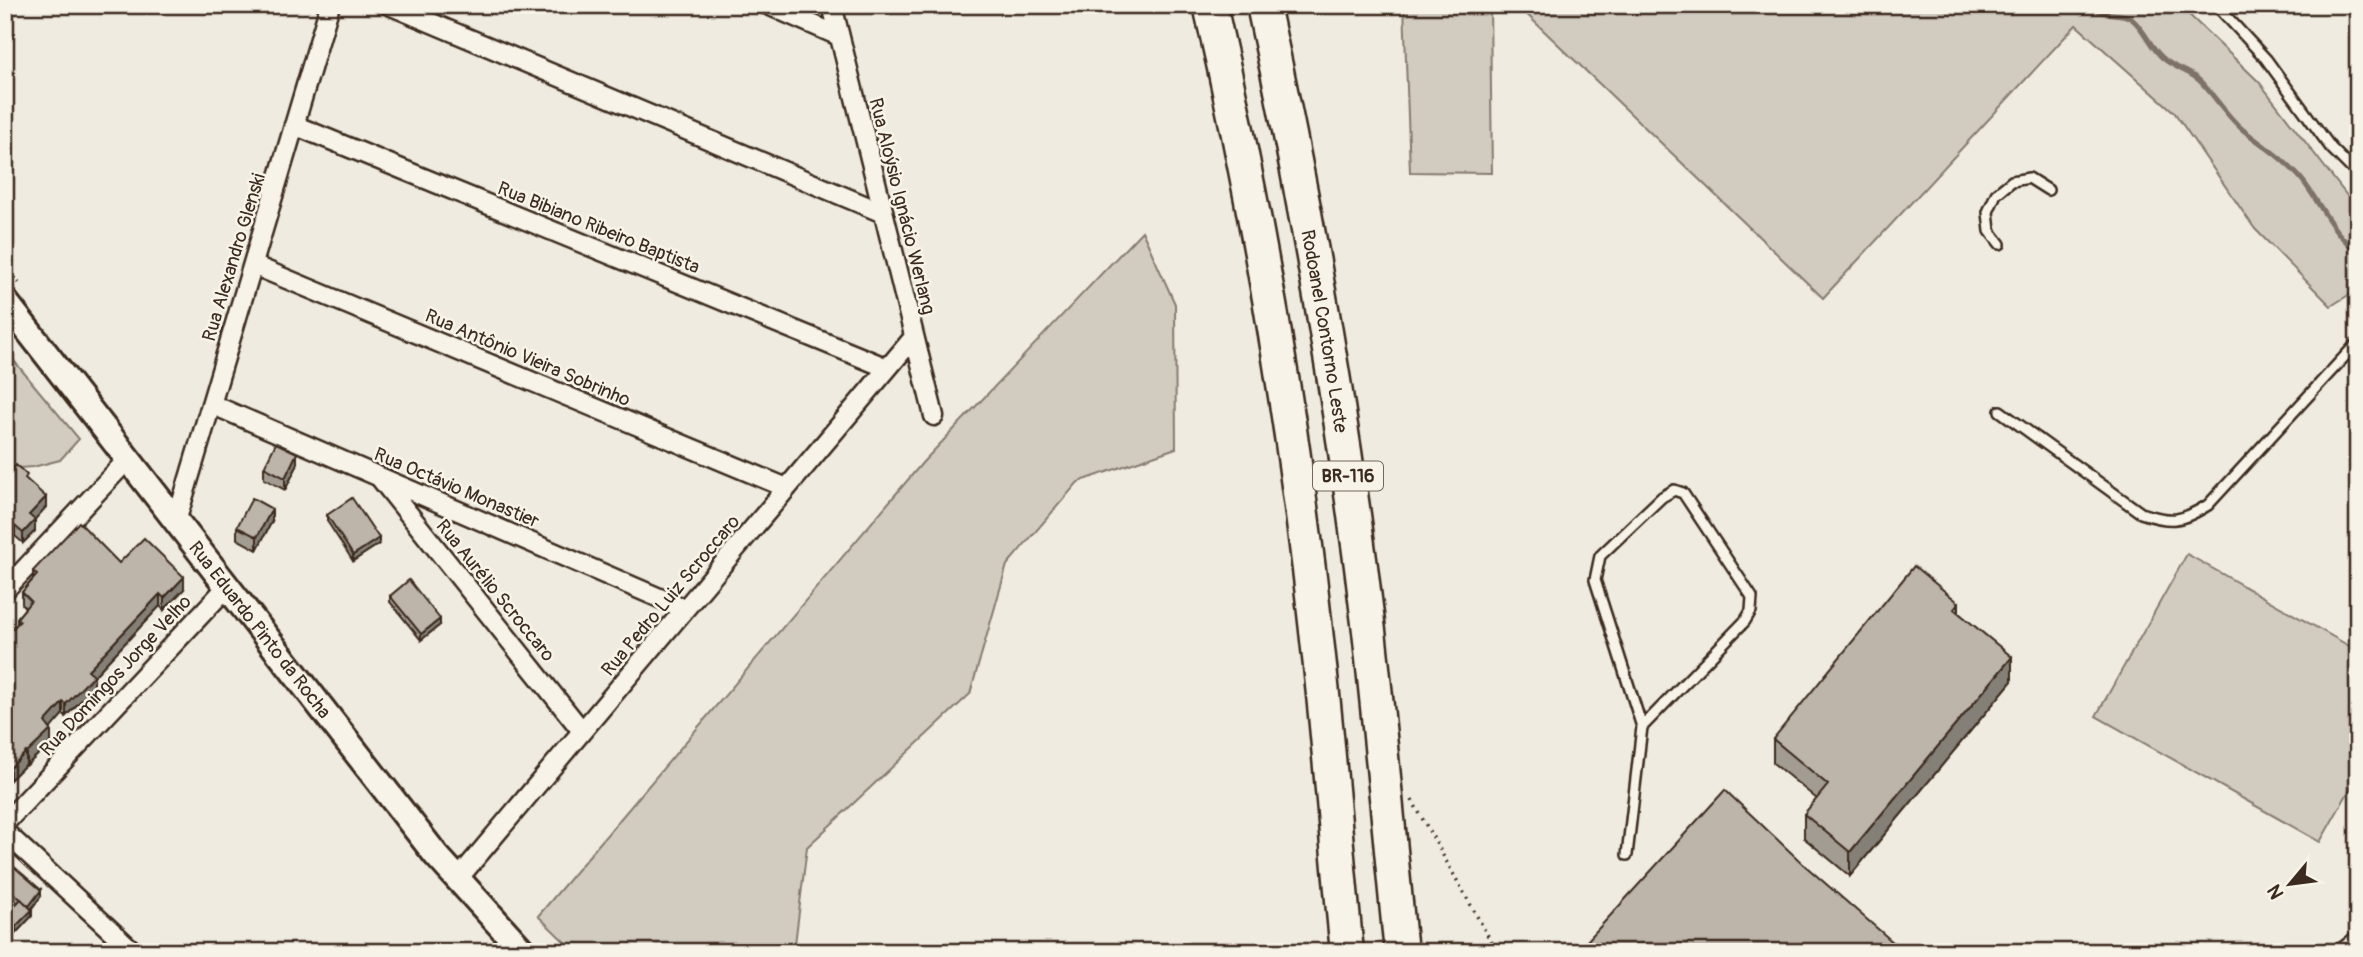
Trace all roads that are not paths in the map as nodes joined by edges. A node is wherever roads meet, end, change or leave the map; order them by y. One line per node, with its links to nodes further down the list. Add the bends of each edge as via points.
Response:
1 (330, 5): 9 (street, Rua Alexandro Glenski)
2 (389, 5): 12 (street)
3 (768, 5): 8 (street)
4 (832, 5): 8 (street, Rua Aloýsio Ignácio Werlang)
5 (1210, 5): 39 (highway, BR-116, via 1258,235 1294,463 1319,657)
6 (1263, 5): 40 (highway, Rodoanel Contorno Leste / BR-116, via 1308,230 1354,520)
7 (2216, 5): 10 (lane)
8 (839, 36): 12 (street, Rua Aloýsio Ignácio Werlang)
9 (294, 125): 14 (street, Rua Alexandro Glenski); 18 (street, Rua Bibiano Ribeiro Baptista)
10 (2358, 175)
11 (2048, 190): 13 (lane, via 2029,178 2012,181 1996,194 1989,212 1990,231)
12 (883, 213): 16 (street, Rua Aloýsio Ignácio Werlang)
13 (2000, 244)
14 (253, 265): 19 (street, Rua Alexandro Glenski); 24 (street, Rua Antônio Vieira Sobrinho)
15 (5, 302): 22 (main road, Rua Eduardo Pinto da Rocha)
16 (914, 337): 18 (street, Rua Pedro Luiz Scroccaro); 21 (street, Rua Aloýsio Ignácio Werlang)
17 (2358, 342): 20 (lane, via 2208,505 2189,517 2167,521 2141,513)
18 (887, 369): 24 (street, Rua Pedro Luiz Scroccaro)
19 (211, 404): 23 (street, Rua Octávio Monastier); 25 (street, Rua Alexandro Glenski)
20 (2000, 411)
21 (934, 416)
22 (128, 459): 25 (main road, Rua Eduardo Pinto da Rocha); 27 (street)
23 (378, 476): 28 (street, Rua Octávio Monastier); 30 (street, Rua Aurélio Scroccaro)
24 (787, 488): 28 (street, Rua Pedro Luiz Scroccaro)
25 (176, 522): 26 (main road, Rua Eduardo Pinto da Rocha)
26 (227, 587): 31 (street, Rua Domingos Jorge Velho); 34 (main road, Rua Eduardo Pinto da Rocha)
27 (5, 590)
28 (685, 609): 30 (street, Rua Pedro Luiz Scroccaro)
29 (1642, 727): 29 (lane, via 1595,580 1600,556 1674,490 1683,494 1752,597 1751,611); 33 (lane)
30 (582, 731): 34 (street, Rua Pedro Luiz Scroccaro)
31 (5, 823)
32 (5, 831): 37 (street)
33 (1627, 855)
34 (457, 880): 38 (main road, Rua Eduardo Pinto da Rocha)
35 (2358, 935): 36 (lane)
36 (2339, 950)
37 (134, 952)
38 (524, 952)
39 (1347, 952)
40 (1401, 952)

